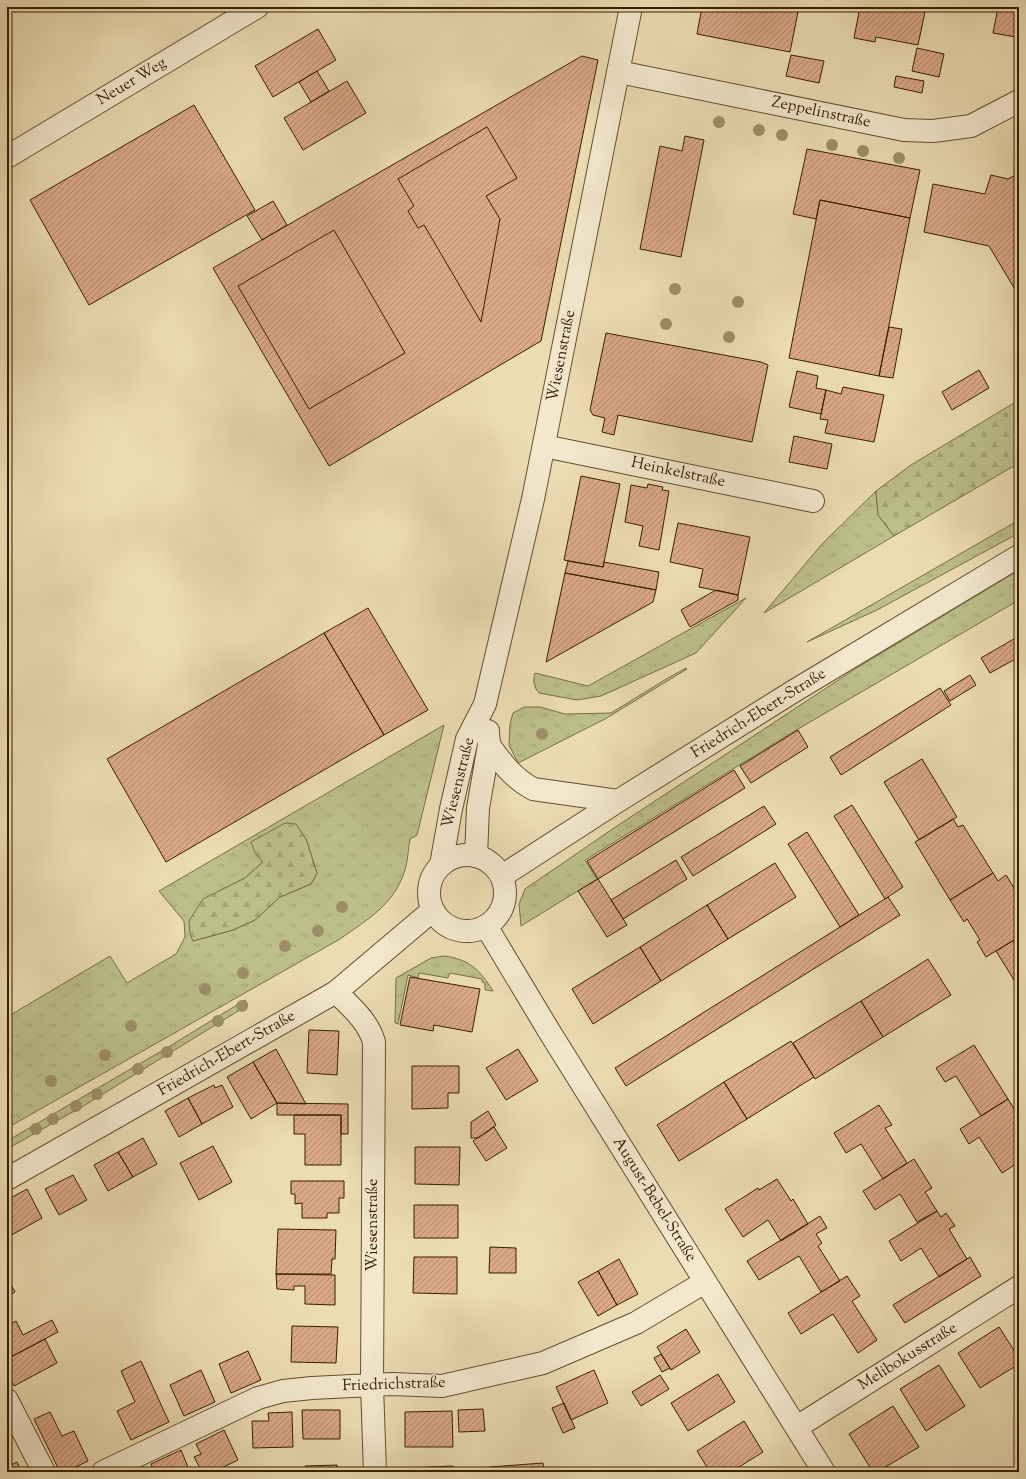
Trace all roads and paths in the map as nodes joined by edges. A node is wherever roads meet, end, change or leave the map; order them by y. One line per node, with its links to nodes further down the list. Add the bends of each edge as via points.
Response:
1 (257, 7): 5 (street, Neuer Weg)
2 (631, 7): 3 (street, Wiesenstraße)
3 (619, 72): 4 (street, Zeppelinstraße, via 904,130 933,132 971,126); 6 (street, Wiesenstraße)
4 (1019, 101)
5 (7, 156)
6 (544, 446): 7 (street, Heinkelstraße); 9 (street, Wiesenstraße)
7 (813, 501)
8 (1019, 556): 11 (street, Friedrich-Ebert-Straße, via 794,691)
9 (485, 704): 10 (street, Wiesenstraße); 13 (street, Wiesenstraße, via 467,739)
10 (489, 745): 11 (street, via 511,774 533,789); 12 (street, Wiesenstraße, via 478,808)
11 (618, 801): 14 (street, Friedrich-Ebert-Straße)
12 (476, 856): 13 (street, via 459,856); 14 (street, via 488,860)
13 (441, 865): 15 (street, via 434,874 430,886 429,899)
14 (502, 876): 16 (street, via 506,894 504,904 494,920)
15 (433, 910): 16 (street, via 440,920 462,931); 17 (street, Friedrich-Ebert-Straße)
16 (486, 926): 19 (street, August-Bebel-Straße)
17 (336, 992): 18 (street, Friedrich-Ebert-Straße); 21 (street, Wiesenstraße, via 357,1014 371,1033 374,1042)
18 (7, 1179)
19 (705, 1282): 21 (street, Friedrichstraße, via 636,1323 543,1363 442,1386); 23 (street, August-Bebel-Straße)
20 (1019, 1287): 23 (street, Melibokusstraße)
21 (372, 1385): 25 (street, Friedrichstraße, via 283,1391 258,1398); 26 (street, Wiesenstraße)
22 (7, 1400): 24 (street)
23 (796, 1427): 27 (street, August-Bebel-Straße)
24 (44, 1472)
25 (103, 1472)
26 (375, 1472)
27 (824, 1472)

